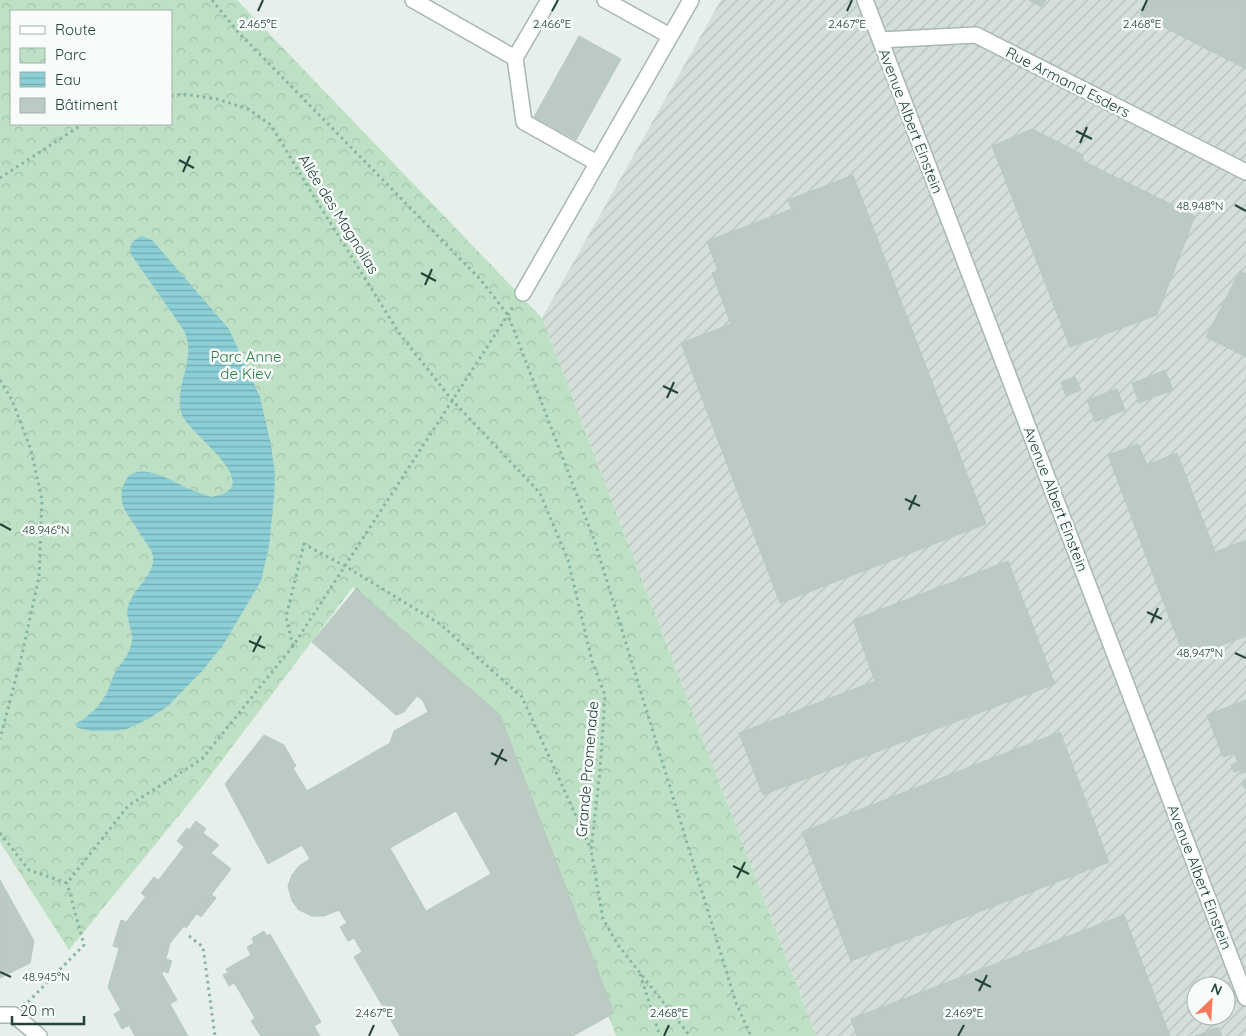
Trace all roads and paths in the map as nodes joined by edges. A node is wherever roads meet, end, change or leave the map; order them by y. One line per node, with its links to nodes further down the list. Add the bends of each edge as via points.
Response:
1 (212, 0): 16 (path, via 238,32 480,279)
2 (413, 0): 9 (street)
3 (549, 0): 9 (street)
4 (605, 0): 7 (street)
5 (690, 0): 7 (street)
6 (865, 0): 8 (street, Avenue Albert Einstein)
7 (670, 36): 12 (street)
8 (880, 40): 13 (street, Rue Armand Esders, via 976,36); 27 (street, Avenue Albert Einstein)
9 (515, 58): 12 (street, via 524,122)
10 (172, 96): 18 (path, Allée des Magnolias, via 183,94 217,99 248,109 271,125 399,333)
11 (81, 125): 14 (path)
12 (597, 163): 15 (street)
13 (1246, 172)
14 (0, 178)
15 (522, 293): 16 (path)
16 (508, 315): 18 (path); 33 (path, via 595,542 736,1003)
17 (0, 380): 21 (path, via 12,400 31,450 42,500 39,577)
18 (452, 400): 19 (path); 23 (path, Grande Promenade, via 540,493 568,560 592,661 605,696)
19 (345, 566): 20 (path); 20 (path, via 304,544 286,617); 23 (path, via 440,624 522,697)
20 (293, 646): 24 (path, via 202,758 128,806)
21 (0, 739)
22 (0, 833): 24 (path, via 29,870)
23 (591, 850): 26 (path, Grande Promenade, via 602,919)
24 (67, 883): 28 (path, via 84,945)
25 (189, 936): 30 (path, via 203,947)
26 (639, 971): 31 (path); 32 (path, Grande Promenade)
27 (1246, 998)
28 (7, 1015): 29 (street)
29 (39, 1036)
30 (215, 1036)
31 (660, 1036)
32 (690, 1036)
33 (751, 1036)

